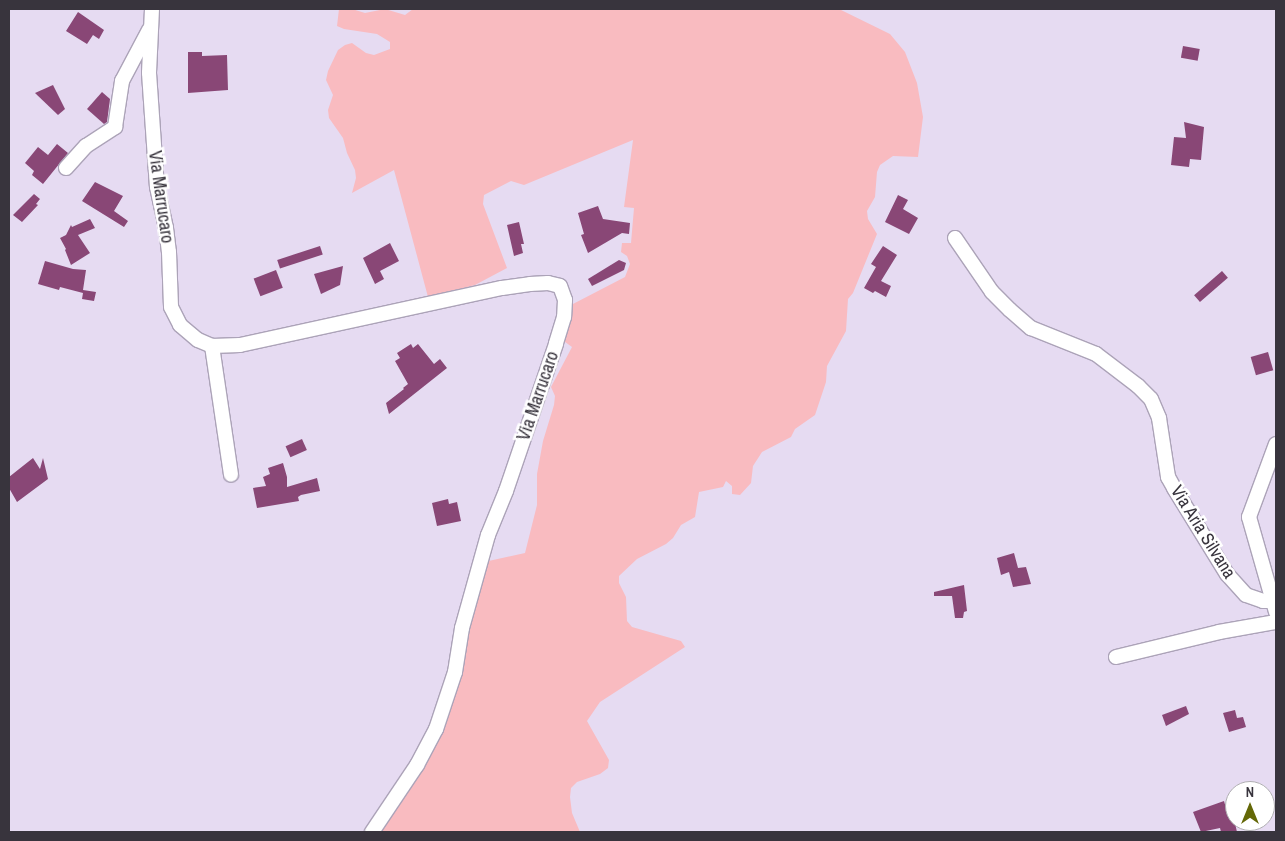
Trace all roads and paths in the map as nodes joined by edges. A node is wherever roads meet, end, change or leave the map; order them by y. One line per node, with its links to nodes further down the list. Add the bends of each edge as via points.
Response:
1 (152, 9): 2 (street, Via Marrucaro)
2 (151, 27): 3 (street, Via Marrucaro, via 122,81 115,127 86,146); 5 (street, Via Marrucaro, via 149,73 157,187 166,228 171,307 180,325 198,340)
3 (66, 168)
4 (955, 238): 8 (street, Via Aria Silvana, via 992,292 1031,328 1096,354 1151,399 1159,418 1168,477 1174,488 1227,574 1246,595)
5 (212, 346): 7 (street); 11 (street, Via Marrucaro, via 240,345 511,287 548,283 560,286 565,300 556,344 488,535 462,628 455,672 436,730 417,765)
6 (1276, 444): 8 (street, Via Aria Silvana, via 1248,517)
7 (231, 475)
8 (1275, 607)
9 (1276, 622): 10 (street)
10 (1116, 657)
11 (372, 832)

